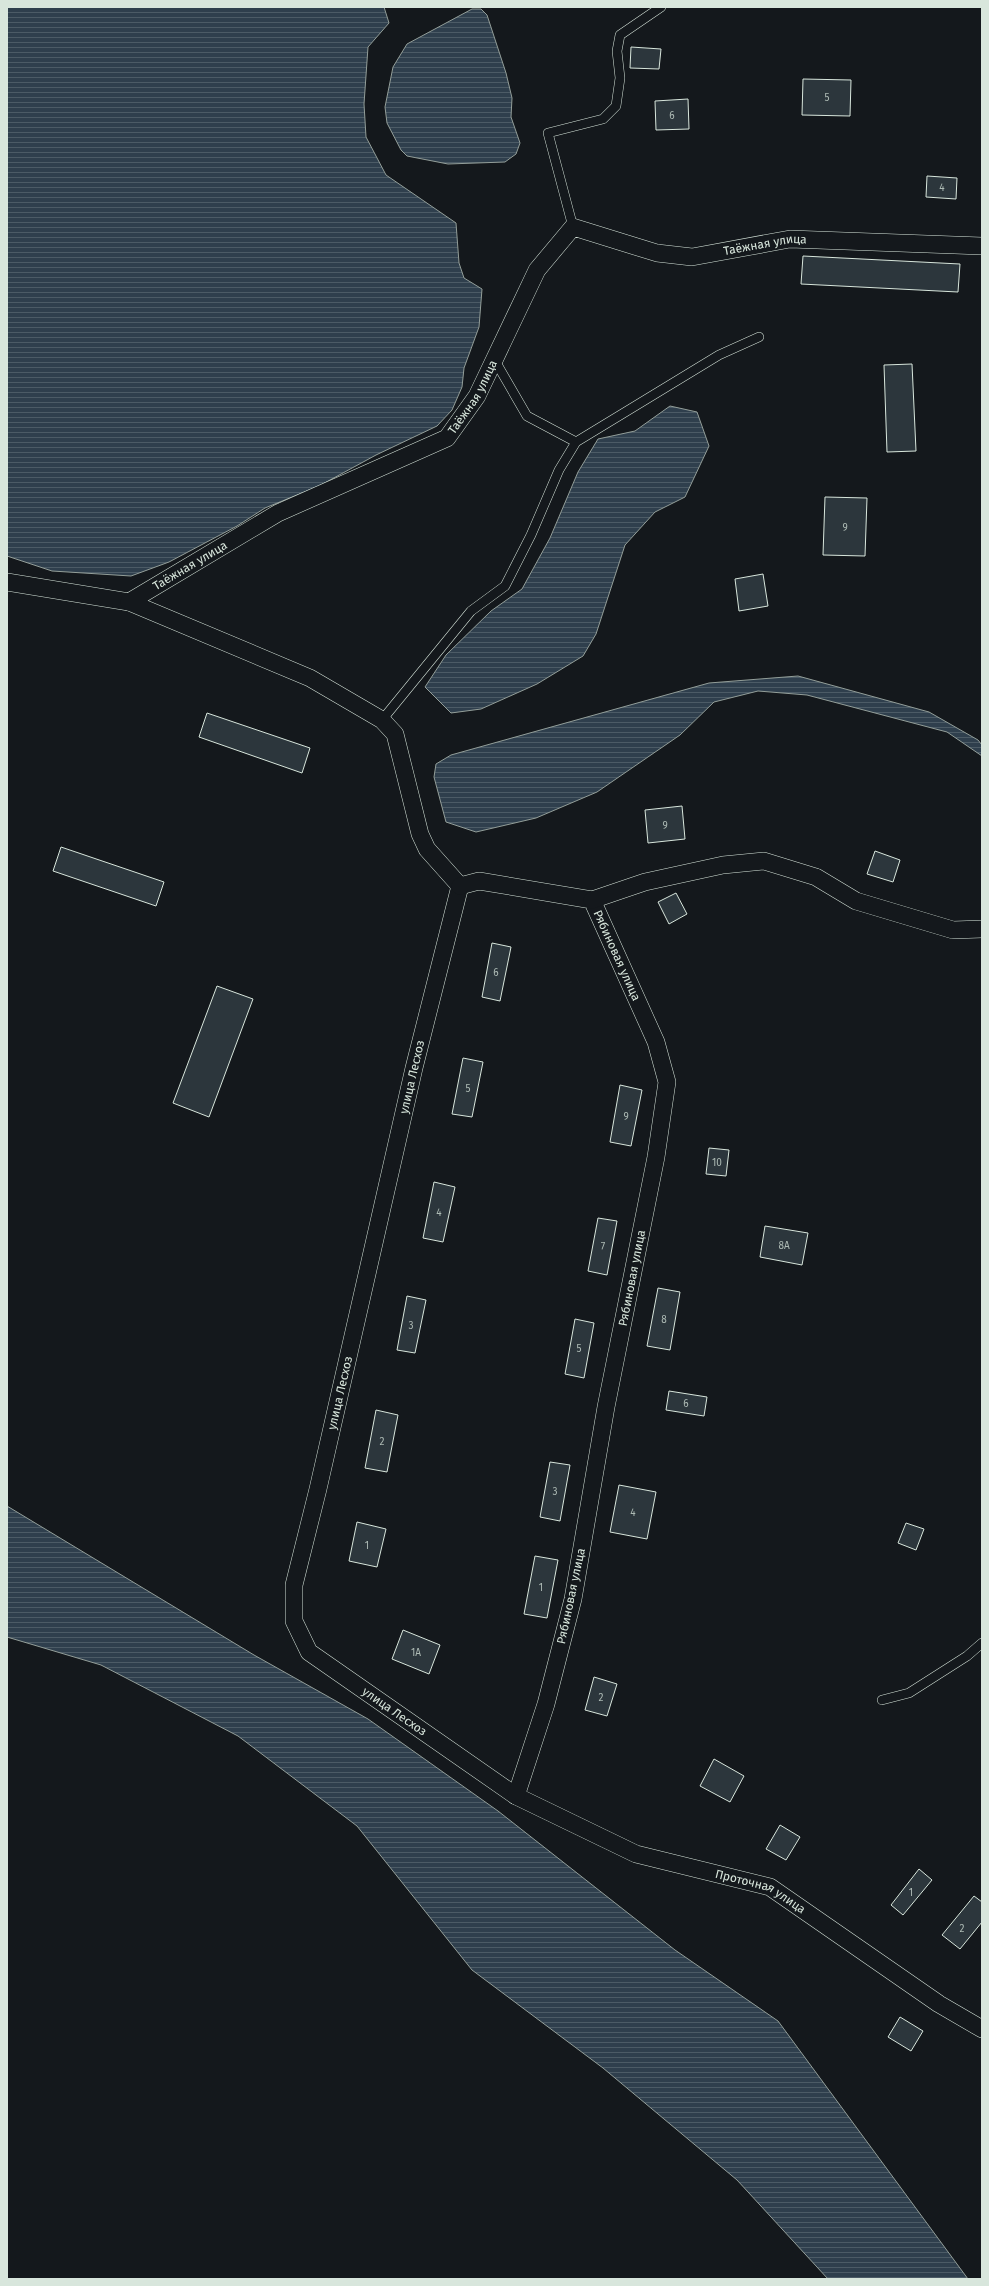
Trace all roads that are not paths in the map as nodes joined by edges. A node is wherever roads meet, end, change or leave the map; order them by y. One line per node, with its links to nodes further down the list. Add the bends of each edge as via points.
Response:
1 (661, 7): 2 (lane, via 620,35 617,51 620,78 616,106 603,119 548,133)
2 (573, 227): 3 (street, Таёжная улица, via 657,253 692,257 790,239); 5 (street, Таёжная улица, via 537,270)
3 (982, 246)
4 (759, 338): 6 (lane, via 719,355)
5 (494, 359): 6 (lane, via 527,416); 8 (street, Таёжная улица, via 476,396 447,438 278,513)
6 (576, 442): 9 (lane, via 559,470 532,535 505,586 471,611)
7 (7, 582): 8 (street)
8 (129, 602): 9 (street, via 310,678)
9 (382, 720): 10 (street, via 395,734 420,834 427,849)
10 (460, 886): 11 (street, Рябиновая улица, via 479,881); 15 (street, улица Лесхоз, via 414,1068 294,1585 294,1621 309,1652)
11 (592, 900): 12 (street, via 645,882 709,868 764,862 816,877 856,901 953,930); 15 (street, Рябиновая улица, via 656,1042 668,1082 656,1157 606,1407 573,1599 546,1704)
12 (982, 929)
13 (982, 1643): 14 (lane, via 967,1656 909,1693)
14 (882, 1700)
15 (516, 1796): 16 (street, Проточная улица, via 636,1854 770,1887 939,2004)
16 (982, 2029)

